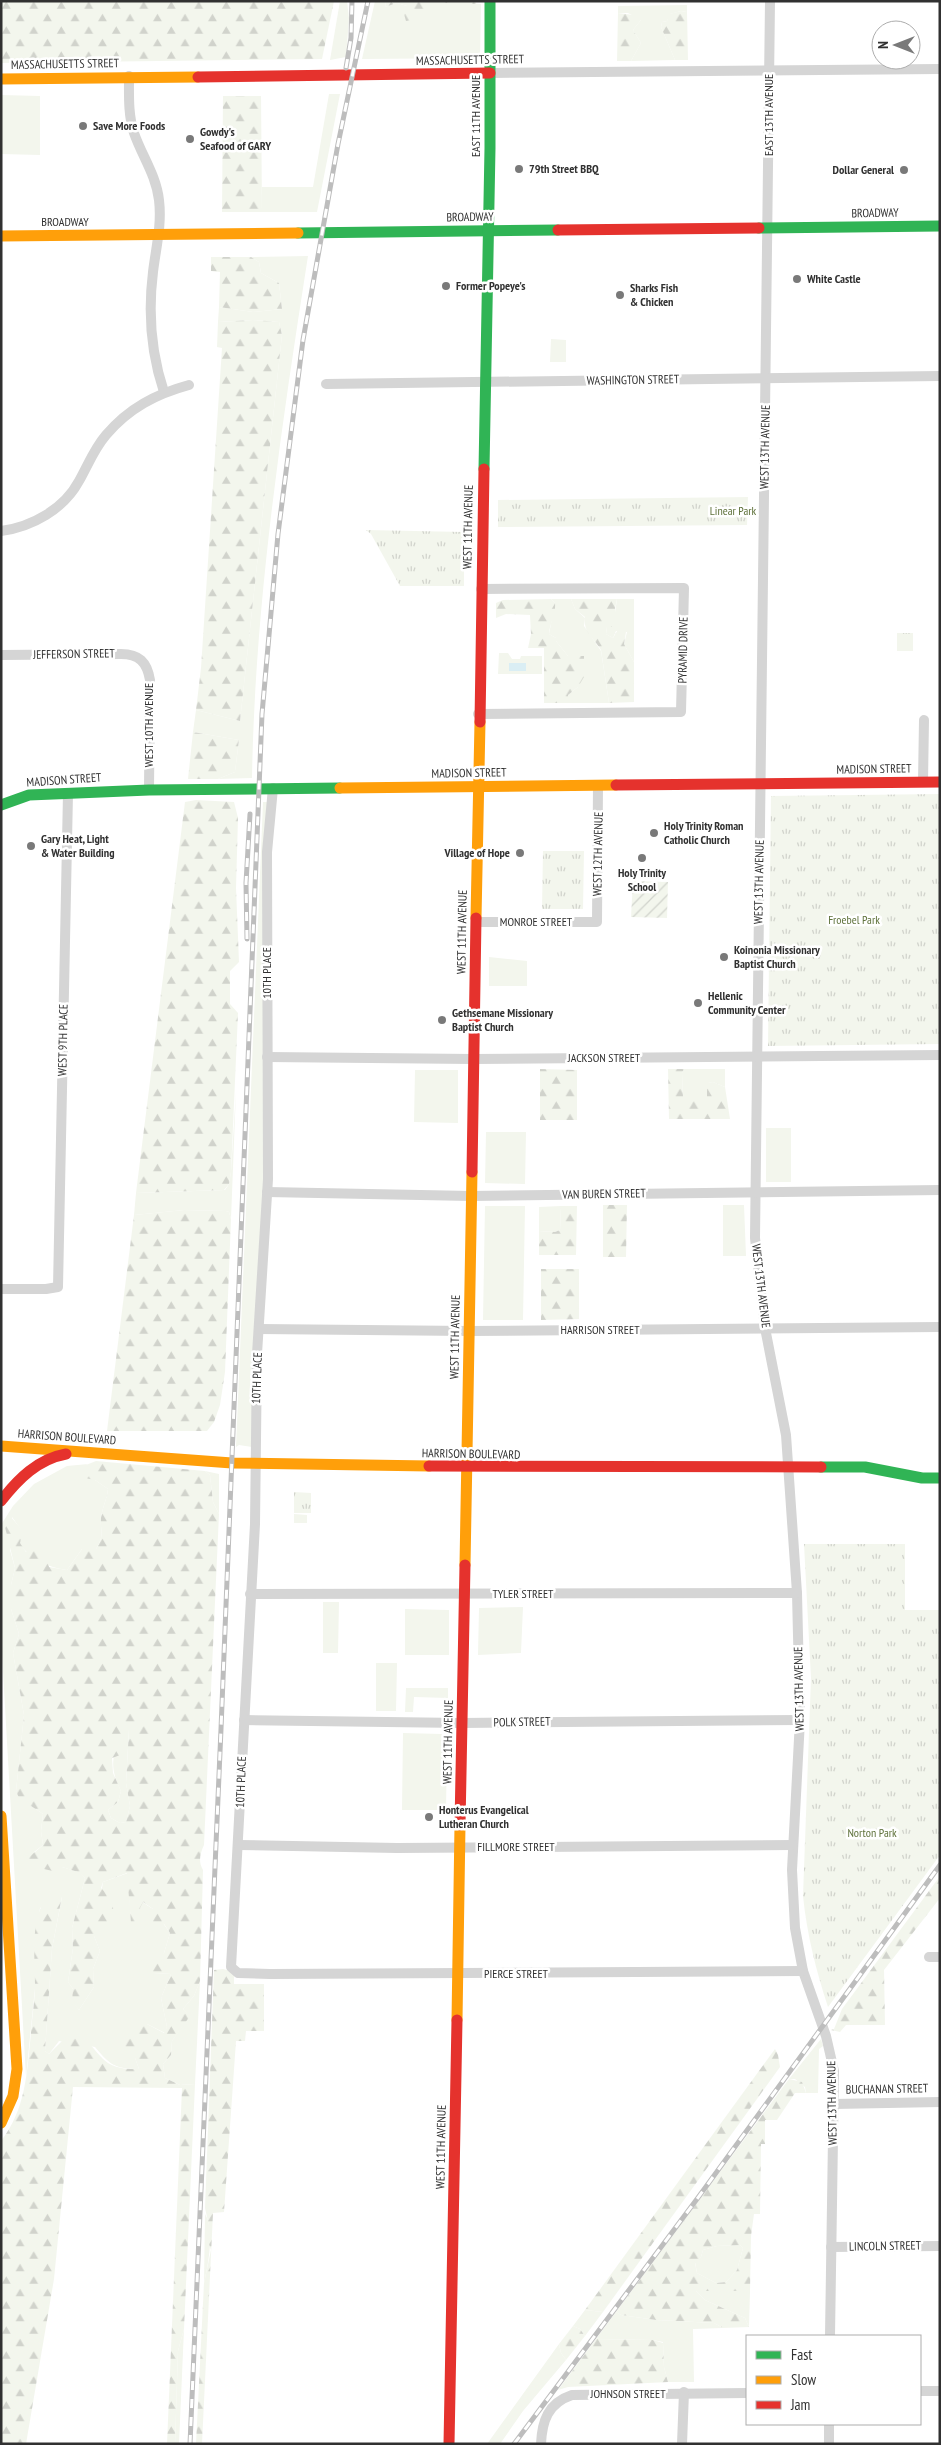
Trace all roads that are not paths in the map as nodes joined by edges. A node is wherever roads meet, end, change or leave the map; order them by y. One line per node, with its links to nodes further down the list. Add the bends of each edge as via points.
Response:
1 (490, 1): 5 (street, EAST 11TH AVENUE)
2 (770, 1): 4 (street, EAST 13TH AVENUE)
3 (940, 69): 4 (street, MASSACHUSETTS STREET)
4 (770, 71): 5 (street, MASSACHUSETTS STREET); 9 (street, EAST 13TH AVENUE)
5 (490, 73): 6 (street, MASSACHUSETTS STREET); 10 (street, EAST 11TH AVENUE)
6 (130, 76): 7 (street, MASSACHUSETTS STREET); 11 (street, via 130,117 155,182)
7 (1, 79)
8 (940, 226): 9 (street, BROADWAY)
9 (768, 228): 10 (street, BROADWAY); 14 (street, WEST 13TH AVENUE)
10 (488, 230): 11 (street, BROADWAY); 15 (street, WEST 11TH AVENUE)
11 (160, 235): 12 (street, BROADWAY); 18 (street, via 153,272 150,322)
12 (1, 236)
13 (938, 376): 14 (street, WASHINGTON STREET)
14 (766, 378): 15 (street, WASHINGTON STREET); 27 (street, WEST 13TH AVENUE)
15 (485, 382): 16 (street, WASHINGTON STREET); 20 (street, WEST 11TH AVENUE)
16 (326, 384)
17 (189, 385): 18 (street)
18 (164, 392): 19 (street, via 134,408 105,436 78,483 56,507 28,525)
19 (1, 531)
20 (481, 589): 23 (street, WEST 11TH AVENUE); 23 (street, PYRAMID DRIVE, via 684,588 682,712)
21 (1, 655): 22 (street, JEFFERSON STREET, via 127,654)
22 (143, 662): 31 (street, WEST 10TH AVENUE, via 150,685)
23 (478, 714): 29 (street, WEST 11TH AVENUE)
24 (924, 720): 25 (street)
25 (923, 782): 26 (street, MADISON STREET); 27 (street, MADISON STREET)
26 (940, 782)
27 (760, 784): 28 (street, MADISON STREET); 38 (street, WEST 13TH AVENUE)
28 (598, 785): 29 (street, MADISON STREET); 35 (street, WEST 12TH AVENUE)
29 (477, 786): 30 (street, MADISON STREET); 34 (street, WEST 11TH AVENUE)
30 (273, 788): 31 (street, MADISON STREET); 37 (street, 10TH PLACE, via 267,852)
31 (149, 790): 32 (street, MADISON STREET)
32 (68, 793): 33 (street, MADISON STREET, via 13,799); 44 (street, WEST 9TH PLACE, via 58,1287)
33 (1, 805)
34 (476, 922): 35 (street, MONROE STREET); 39 (street, WEST 11TH AVENUE)
35 (597, 922)
36 (940, 1055): 38 (street, JACKSON STREET)
37 (267, 1057): 39 (street, JACKSON STREET); 41 (street, 10TH PLACE)
38 (757, 1057): 39 (street, JACKSON STREET); 42 (street, WEST 13TH AVENUE)
39 (474, 1059): 43 (street, WEST 11TH AVENUE)
40 (940, 1190): 42 (street, VAN BUREN STREET)
41 (267, 1192): 43 (street, VAN BUREN STREET); 47 (street, 10TH PLACE)
42 (755, 1192): 43 (street, VAN BUREN STREET); 46 (street, WEST 13TH AVENUE, via 755,1238)
43 (471, 1196): 48 (street, WEST 11TH AVENUE)
44 (1, 1289)
45 (940, 1327): 46 (street, HARRISON STREET)
46 (765, 1328): 48 (street, HARRISON STREET); 53 (street, WEST 13TH AVENUE, via 786,1435)
47 (259, 1329): 48 (street, HARRISON STREET); 51 (street, 10TH PLACE)
48 (468, 1331): 52 (street, WEST 11TH AVENUE)
49 (1, 1446): 50 (street, HARRISON BOULEVARD)
50 (89, 1452): 51 (street, HARRISON BOULEVARD); 55 (street, via 60,1454 42,1462)
51 (254, 1463): 52 (street, HARRISON BOULEVARD); 57 (street, 10TH PLACE, via 255,1524)
52 (466, 1468): 53 (street, HARRISON BOULEVARD); 58 (street, WEST 11TH AVENUE)
53 (787, 1468): 54 (street, HARRISON BOULEVARD, via 872,1467 922,1478); 56 (street, WEST 13TH AVENUE)
54 (940, 1478)
55 (1, 1501)
56 (797, 1593): 58 (street, TYLER STREET); 60 (street, WEST 13TH AVENUE)
57 (250, 1594): 58 (street, TYLER STREET); 59 (street, 10TH PLACE)
58 (464, 1594): 61 (street, WEST 11TH AVENUE)
59 (244, 1720): 61 (street, POLK STREET); 63 (street, 10TH PLACE)
60 (800, 1720): 61 (street, POLK STREET); 64 (street, WEST 13TH AVENUE)
61 (462, 1723): 65 (street, WEST 11TH AVENUE)
62 (1, 1816): 71 (street, via 17,2069 13,2096)
63 (239, 1845): 65 (street, FILLMORE STREET); 66 (street, 10TH PLACE)
64 (793, 1846): 65 (street, FILLMORE STREET); 67 (street, WEST 13TH AVENUE, via 795,1928)
65 (460, 1847): 68 (street, WEST 11TH AVENUE)
66 (232, 1967): 68 (street, PIERCE STREET, via 238,1973)
67 (804, 1971): 68 (street, PIERCE STREET); 70 (street, WEST 13TH AVENUE, via 832,2058)
68 (457, 1974): 80 (street, WEST 11TH AVENUE)
69 (940, 2102): 70 (street, BUCHANAN STREET)
70 (834, 2104): 73 (street, WEST 13TH AVENUE)
71 (1, 2123)
72 (940, 2246): 73 (street, LINCOLN STREET)
73 (831, 2247): 74 (street, WEST 13TH AVENUE)
74 (830, 2335)
75 (921, 2391): 76 (street)
76 (940, 2391)
77 (684, 2392): 78 (street, JOHNSON STREET); 81 (street, JOHNSON STREET, via 579,2394 564,2398 546,2414); 82 (street)
78 (746, 2393)
79 (829, 2425): 83 (street)
80 (449, 2444)
81 (541, 2444)
82 (682, 2444)
83 (829, 2444)

